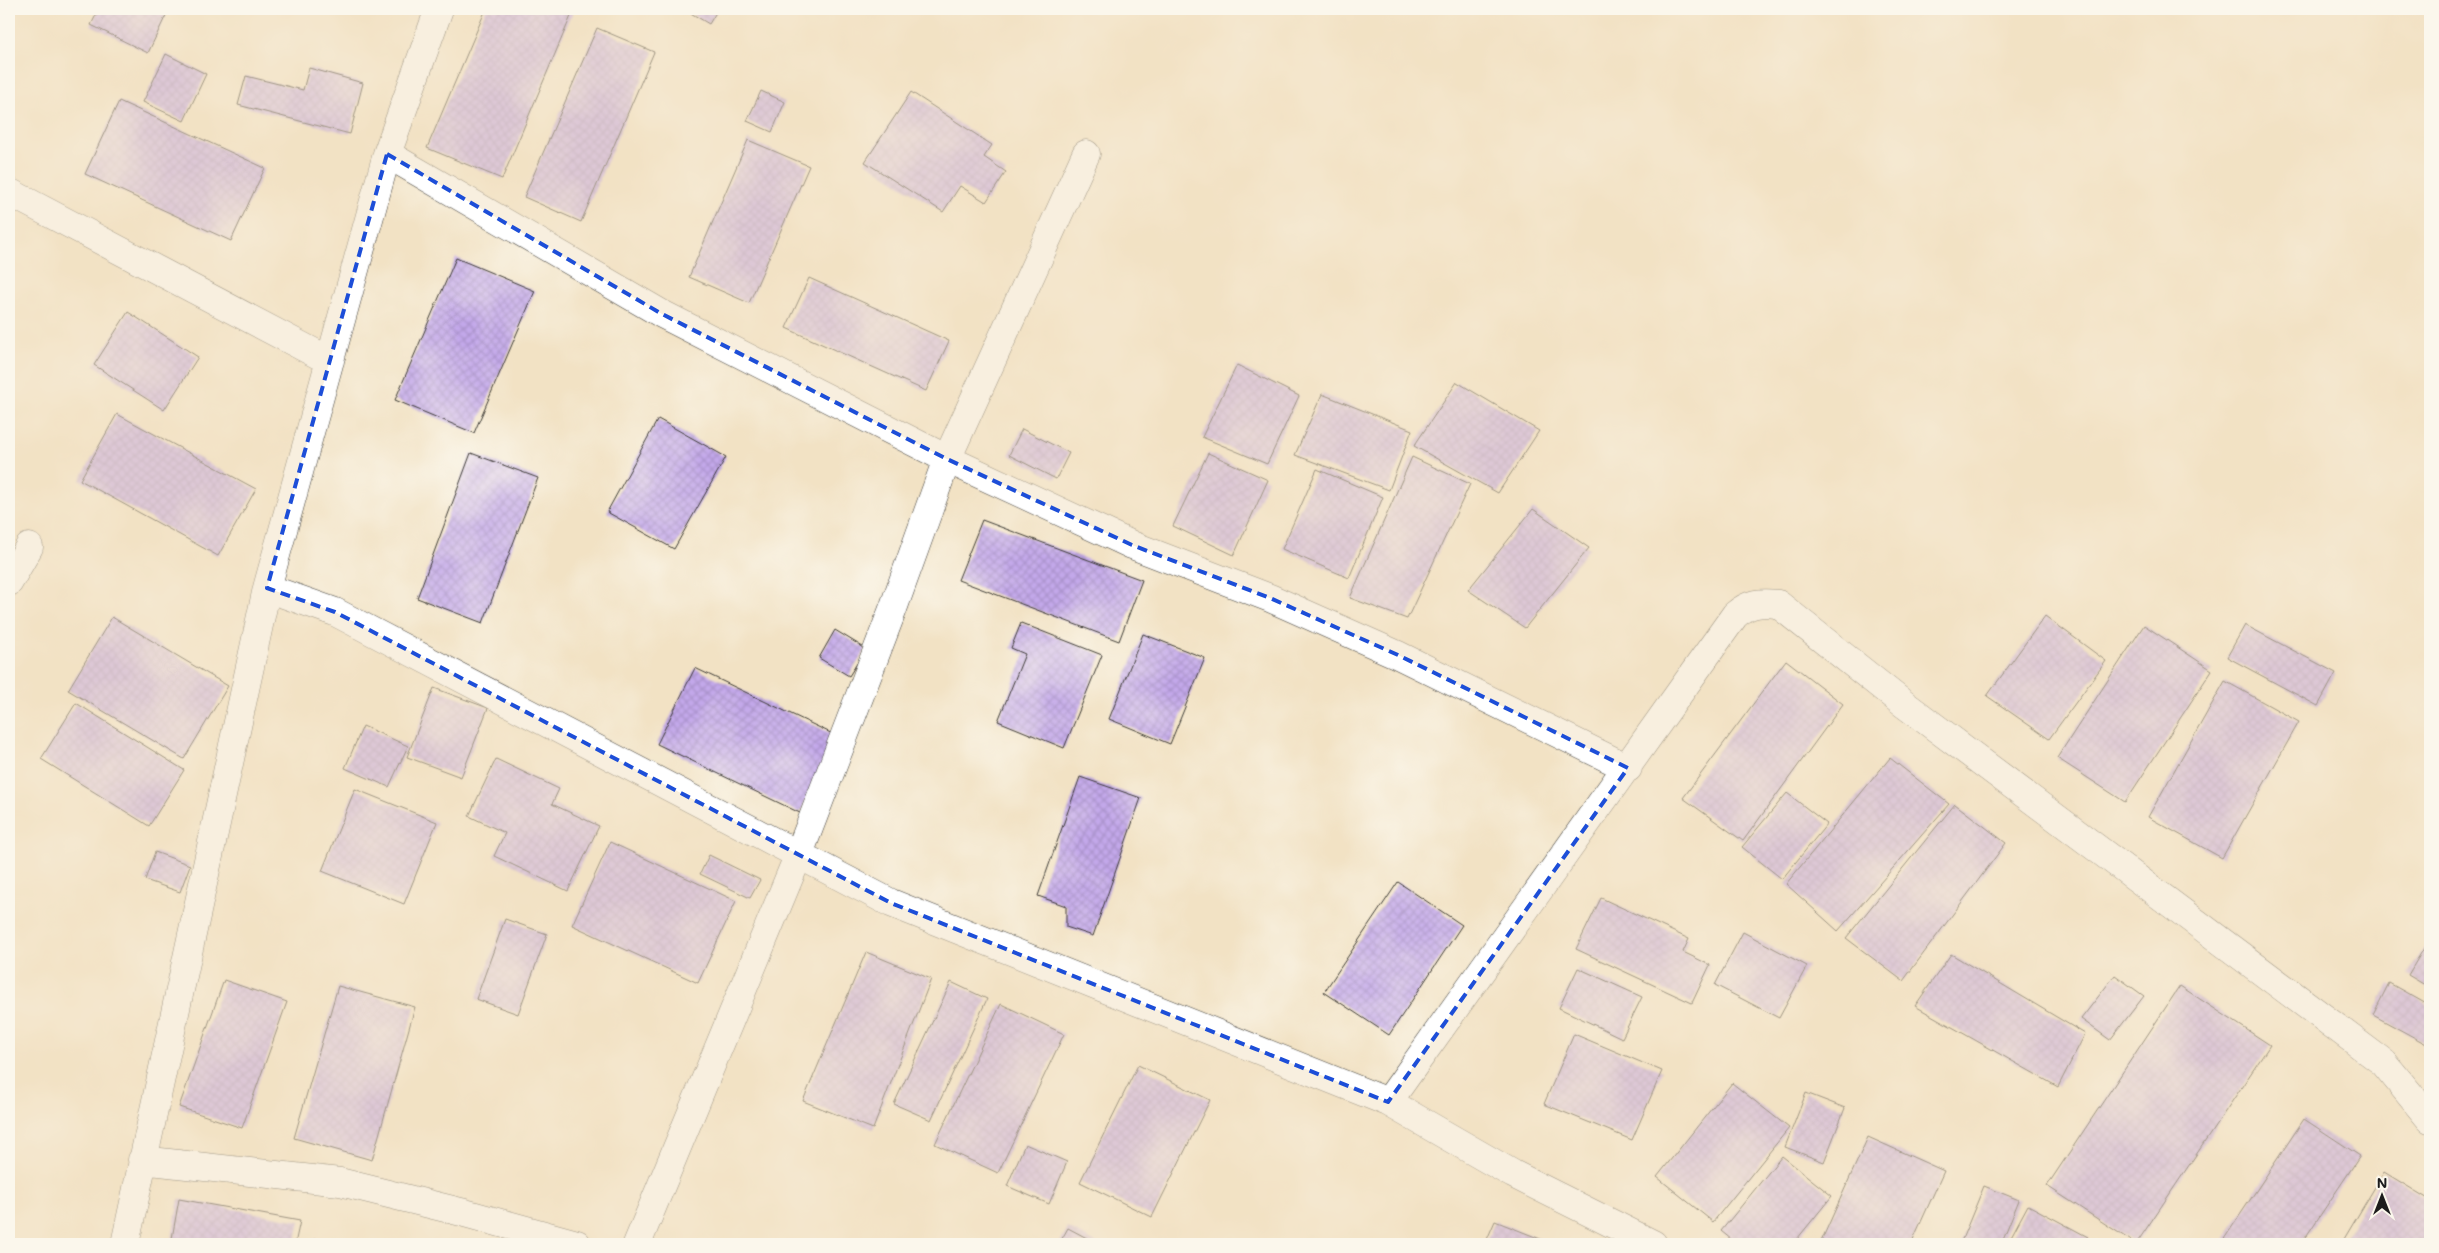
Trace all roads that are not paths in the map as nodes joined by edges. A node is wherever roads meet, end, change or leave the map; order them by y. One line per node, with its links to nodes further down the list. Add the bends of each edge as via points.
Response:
1 (439, 9): 2 (street)
2 (387, 154): 5 (street); 6 (street, via 662,314)
3 (1086, 154): 6 (street)
4 (9, 192): 5 (street)
5 (330, 361): 9 (street)
6 (947, 459): 10 (street, via 1132,545 1270,598 1398,655); 11 (street)
7 (29, 547): 8 (street)
8 (9, 582)
9 (267, 588): 11 (street, via 335,612); 14 (street)
10 (1628, 768): 12 (street); 13 (street, via 1735,615 1745,606 1758,602 1778,604 1900,701 2384,1063)
11 (799, 854): 12 (street, via 891,903); 17 (street)
12 (1388, 1102): 18 (street, via 1513,1174)
13 (2430, 1119)
14 (142, 1160): 15 (street); 16 (street, via 340,1182)
15 (125, 1244)
16 (577, 1244)
17 (638, 1244)
18 (1653, 1244)

